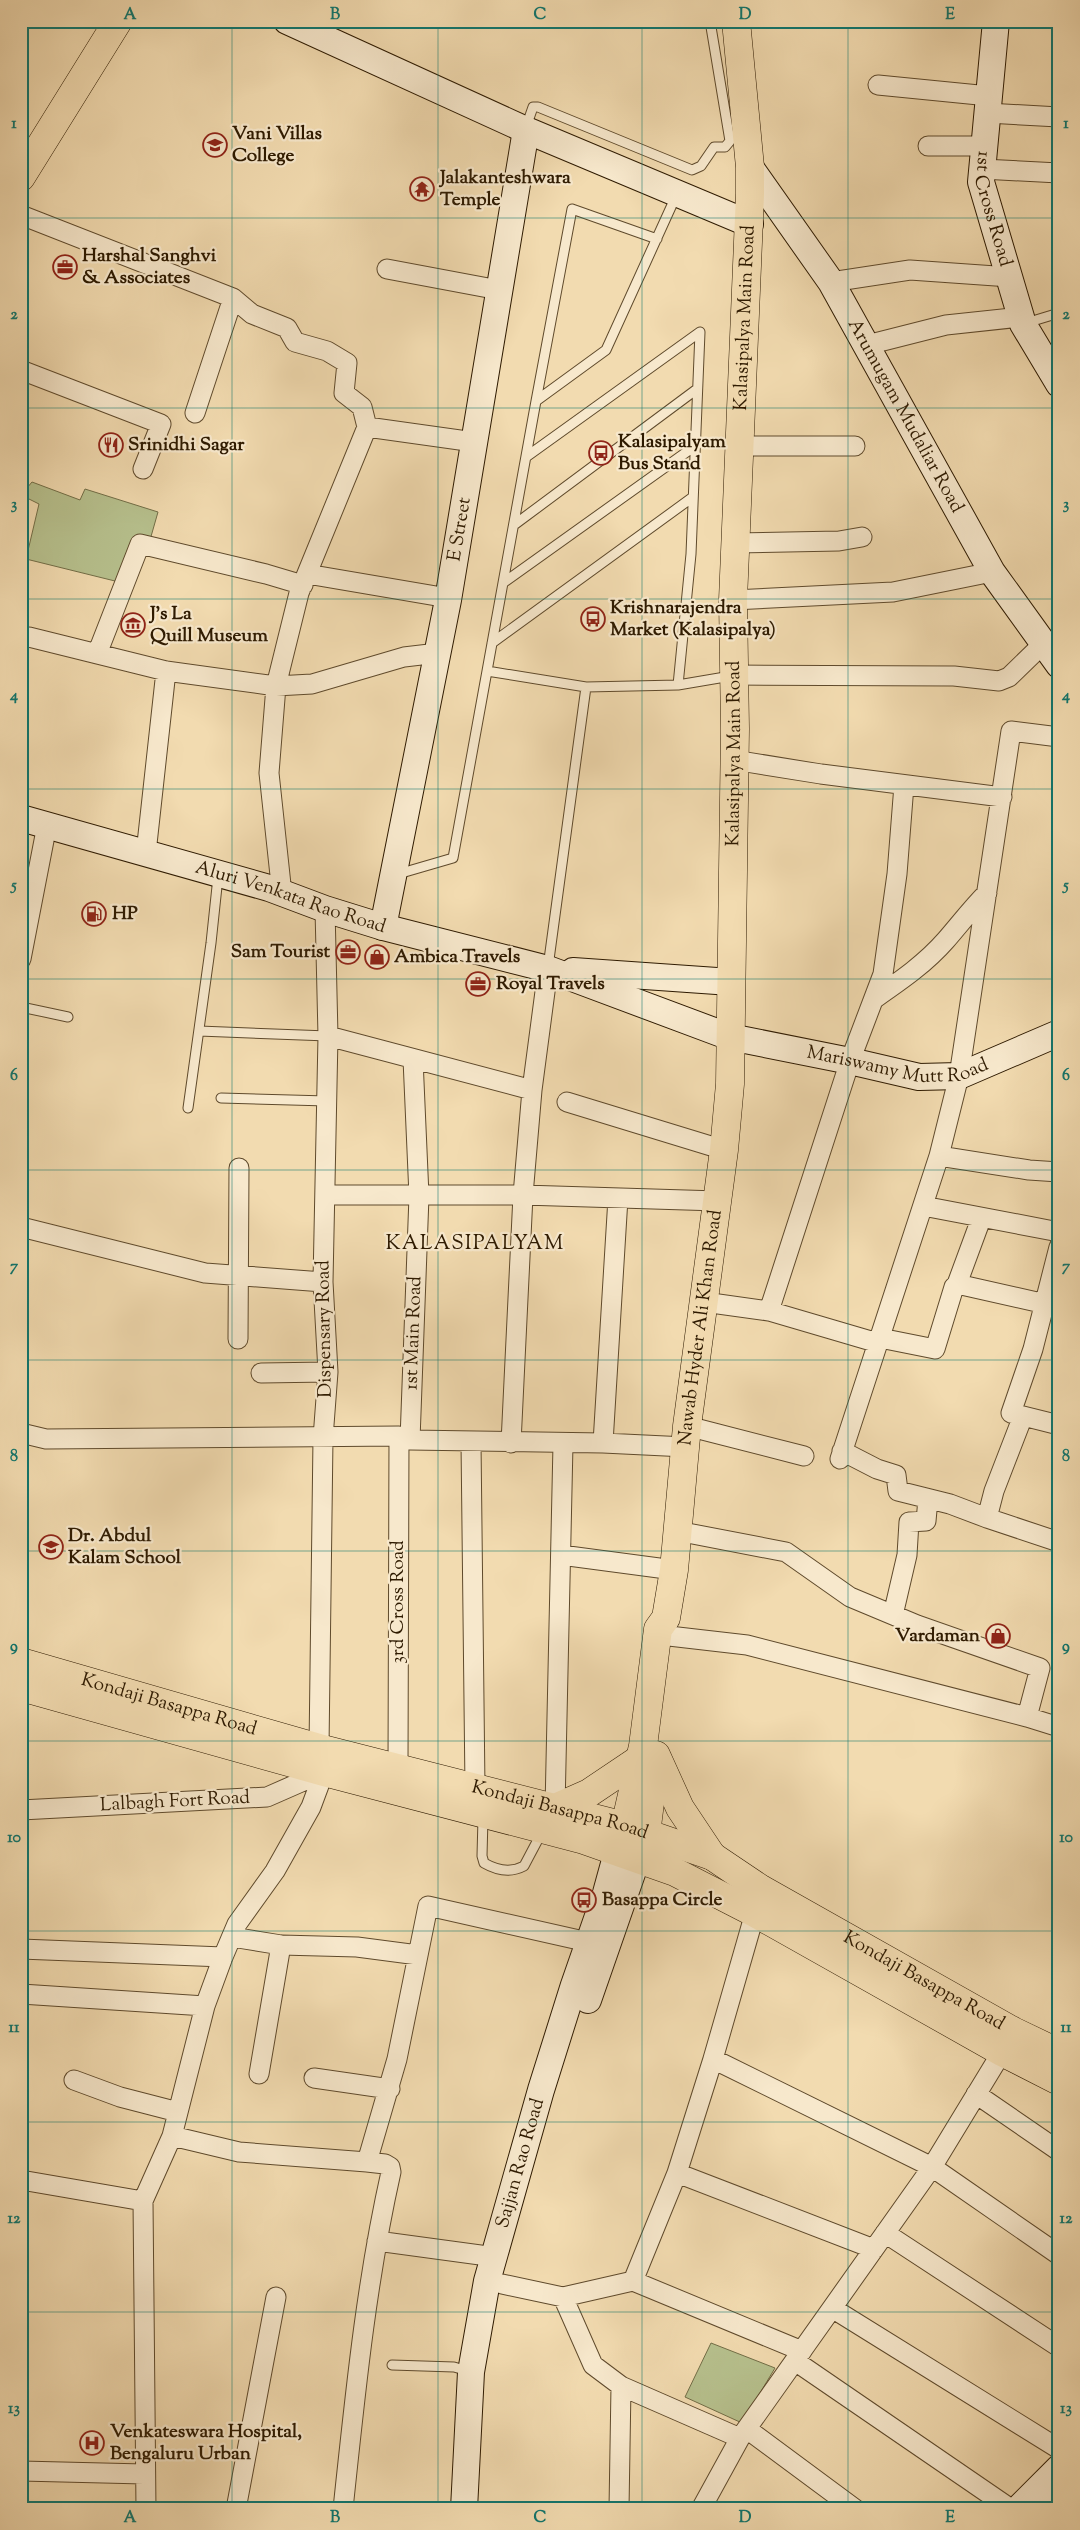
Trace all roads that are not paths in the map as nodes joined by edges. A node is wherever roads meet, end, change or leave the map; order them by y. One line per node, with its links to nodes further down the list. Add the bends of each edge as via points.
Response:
1 (118, 21): 14 (main road)
2 (287, 21): 9 (street)
3 (710, 21): 9 (lane, via 730,141 725,147 714,146 702,166 692,170 538,107 533,107)
4 (736, 21): 12 (main road, Kalasipalya Main Road)
5 (996, 21): 7 (street, 1st Cross Road)
6 (878, 85): 7 (street)
7 (988, 105): 8 (street); 11 (street, 1st Cross Road)
8 (1059, 116)
9 (526, 130): 15 (street); 22 (street, E Street)
10 (928, 146): 11 (street)
11 (983, 157): 13 (street); 20 (street, 1st Cross Road, via 981,182)
12 (750, 167): 17 (main road, Kalasipalya Main Road); 21 (street, Arumugam Mudaliar Road)
13 (1059, 174)
14 (21, 177)
15 (678, 194): 17 (street); 18 (lane)
16 (21, 215): 23 (street)
17 (750, 224): 35 (main road, Kalasipalya Main Road)
18 (657, 239): 30 (lane, via 606,350); 30 (lane, via 572,209)
19 (387, 269): 22 (street)
20 (1010, 277): 21 (street, via 910,270); 25 (street, 1st Cross Road)
21 (832, 282): 26 (street, Arumugam Mudaliar Road)
22 (499, 290): 33 (street, E Street)
23 (233, 298): 31 (street); 32 (street, via 252,314 287,328 295,342 348,363 344,393 362,407)
24 (1059, 313): 25 (lane)
25 (1022, 321): 26 (street, via 946,325); 28 (street, 1st Cross Road)
26 (867, 345): 43 (street, Arumugam Mudaliar Road)
27 (21, 370): 38 (street, via 161,424)
28 (1059, 384)
29 (698, 389): 34 (lane); 37 (lane, via 700,332); 40 (lane)
30 (536, 401): 37 (lane)
31 (194, 413)
32 (367, 427): 33 (street); 44 (street)
33 (474, 442): 46 (street, E Street)
34 (695, 446): 39 (lane); 45 (lane)
35 (740, 446): 36 (street); 42 (main road, Kalasipalya Main Road)
36 (855, 446)
37 (526, 456): 40 (lane)
38 (142, 469)
39 (693, 497): 49 (lane); 57 (lane, via 691,554)
40 (514, 526): 45 (lane)
41 (862, 537): 42 (street, via 839,541)
42 (736, 543): 47 (main road, Kalasipalya Main Road)
43 (992, 572): 47 (street, via 893,592); 50 (street, Arumugam Mudaliar Road)
44 (305, 580): 46 (street); 52 (street, via 140,544); 58 (street)
45 (503, 583): 49 (lane)
46 (448, 598): 51 (street, E Street)
47 (733, 600): 56 (main road, Kalasipalya Main Road)
48 (21, 640): 52 (street, via 29,638)
49 (492, 643): 55 (lane)
50 (1044, 644): 53 (street, Arumugam Mudaliar Road); 56 (street, via 1009,677 999,680 954,676)
51 (438, 653): 58 (street, via 404,657 312,684); 68 (street, E Street)
52 (97, 654): 54 (street)
53 (1059, 665)
54 (166, 670): 58 (street); 66 (street)
55 (487, 672): 59 (lane); 68 (lane, via 453,858)
56 (734, 675): 57 (lane); 61 (main road, Kalasipalya Main Road)
57 (678, 685): 59 (lane)
58 (276, 686): 70 (street, via 269,774)
59 (586, 687): 74 (lane)
60 (1059, 738): 63 (street, via 1011,731)
61 (734, 760): 62 (street); 75 (main road, Kalasipalya Main Road)
62 (904, 785): 63 (street); 76 (street, via 897,874 883,974)
63 (1002, 798): 69 (street)
64 (21, 818): 65 (street, Aluri Venkata Rao Road)
65 (47, 825): 66 (street, Aluri Venkata Rao Road); 73 (street)
66 (146, 853): 67 (street, Aluri Venkata Rao Road)
67 (218, 874): 70 (street, Aluri Venkata Rao Road); 79 (lane)
68 (394, 875): 72 (street, E Street)
69 (987, 893): 76 (street, via 912,973); 85 (street)
70 (282, 894): 71 (street, Aluri Venkata Rao Road)
71 (325, 910): 72 (street, Aluri Venkata Rao Road); 81 (street, Dispensary Road)
72 (383, 927): 74 (street, Aluri Venkata Rao Road)
73 (21, 959)
74 (548, 969): 75 (street); 82 (street, Aluri Venkata Rao Road); 86 (street)
75 (731, 982): 82 (main road, Kalasipalya Main Road)
76 (874, 999): 84 (street)
77 (21, 1007): 78 (lane)
78 (68, 1017)
79 (199, 1031): 81 (lane); 90 (lane)
80 (1059, 1033): 85 (street, Mariswamy Mutt Road)
81 (328, 1036): 83 (street); 88 (street, Dispensary Road)
82 (730, 1037): 84 (street, Mariswamy Mutt Road); 91 (main road, Nawab Hyder Ali Khan Road)
83 (413, 1060): 86 (street); 96 (street, 1st Main Road)
84 (850, 1061): 85 (street, Mariswamy Mutt Road, via 919,1077); 110 (street)
85 (959, 1076): 92 (street)
86 (532, 1090): 97 (street)
87 (220, 1098): 88 (lane)
88 (327, 1101): 95 (street, Dispensary Road)
89 (568, 1102): 91 (street)
90 (188, 1108)
91 (724, 1150): 99 (main road, Nawab Hyder Ali Khan Road)
92 (940, 1156): 94 (street); 100 (street)
93 (239, 1168): 105 (street)
94 (1059, 1172)
95 (326, 1195): 96 (street); 106 (street, Dispensary Road)
96 (419, 1196): 97 (street); 120 (street, 1st Main Road)
97 (523, 1196): 98 (street); 122 (street)
98 (618, 1198): 99 (street); 123 (street)
99 (718, 1201): 108 (main road, Nawab Hyder Ali Khan Road)
100 (923, 1206): 101 (street); 112 (street)
101 (981, 1218): 103 (street); 107 (street)
102 (21, 1227): 105 (street, via 205,1273)
103 (1059, 1232)
104 (1059, 1247): 109 (street)
105 (239, 1276): 106 (street); 111 (street)
106 (323, 1282): 113 (street, Dispensary Road)
107 (957, 1284): 109 (street); 112 (street, via 935,1349)
108 (704, 1302): 110 (street); 118 (main road, Nawab Hyder Ali Khan Road)
109 (1052, 1305): 115 (street, via 1011,1413)
110 (769, 1311): 112 (street)
111 (238, 1339)
112 (879, 1341): 126 (street, via 841,1455 896,1475 898,1492)
113 (328, 1372): 114 (street); 119 (street, Dispensary Road)
114 (261, 1373)
115 (1023, 1416): 116 (street); 127 (street)
116 (1059, 1425)
117 (21, 1433): 119 (street, via 46,1439)
118 (686, 1437): 123 (street); 125 (street); 128 (main road, Nawab Hyder Ali Khan Road)
119 (323, 1438): 120 (street); 139 (street, Dispensary Road)
120 (405, 1438): 121 (street); 140 (street, 3rd Cross Road)
121 (471, 1442): 122 (street); 141 (street)
122 (511, 1442): 124 (street)
123 (603, 1442): 124 (street)
124 (564, 1444): 130 (street)
125 (804, 1456)
126 (928, 1499): 127 (street); 132 (street, via 926,1521 910,1522 907,1555)
127 (987, 1518): 129 (street)
128 (677, 1531): 131 (main road, Nawab Hyder Ali Khan Road); 132 (street, via 786,1552 850,1597)
129 (1059, 1542)
130 (561, 1555): 131 (street); 144 (street)
131 (674, 1570): 133 (main road, Nawab Hyder Ali Khan Road)
132 (893, 1615): 136 (street, via 1040,1668)
133 (667, 1627): 136 (street); 138 (main road, Nawab Hyder Ali Khan Road)
134 (21, 1662): 139 (main road, Kondaji Basappa Road)
135 (21, 1687): 139 (main road, Kondaji Basappa Road)
136 (1027, 1717): 137 (street)
137 (1059, 1727)
138 (648, 1756): 144 (main road); 145 (main road, Nawab Hyder Ali Khan Road); 146 (main road)
139 (322, 1760): 140 (main road, Kondaji Basappa Road); 142 (street, Lalbagh Fort Road, via 267,1797); 143 (main road, Kondaji Basappa Road); 148 (street, Dispensary Road, via 311,1807)
140 (398, 1768): 141 (main road, Kondaji Basappa Road)
141 (475, 1788): 144 (main road, Kondaji Basappa Road)
142 (21, 1810)
143 (483, 1814): 144 (main road, Kondaji Basappa Road); 144 (lane, via 484,1863 509,1871 524,1866)
144 (549, 1819): 145 (main road, Kondaji Basappa Road)
145 (632, 1842): 146 (main road, Kondaji Basappa Road); 147 (main road, Kondaji Basappa Road, via 675,1872); 149 (street, Sajjan Rao Road); 179 (street, via 607,1942 566,2065)
146 (712, 1856): 157 (main road, Kondaji Basappa Road, via 787,1903 1013,2031)
147 (755, 1914): 156 (main road, Kondaji Basappa Road); 158 (street)
148 (232, 1937): 150 (street); 153 (street, Dispensary Road)
149 (588, 1942): 152 (street, via 428,1906); 177 (street, Sajjan Rao Road)
150 (281, 1945): 152 (street, via 357,1947); 159 (street)
151 (21, 1949): 153 (street)
152 (418, 1955): 163 (street)
153 (223, 1957): 155 (street, Dispensary Road)
154 (21, 1994): 155 (street)
155 (205, 2006): 165 (street, Dispensary Road)
156 (1002, 2052): 162 (main road, Kondaji Basappa Road); 164 (street)
157 (1059, 2053)
158 (713, 2059): 169 (street); 170 (street)
159 (259, 2074)
160 (314, 2078): 163 (street)
161 (74, 2080): 165 (street, via 120,2097)
162 (1059, 2081)
163 (390, 2089): 168 (street)
164 (976, 2094): 167 (street); 169 (street)
165 (178, 2112): 166 (street, Dispensary Road)
166 (172, 2136): 168 (street, via 239,2152); 172 (street, Dispensary Road)
167 (1059, 2151)
168 (367, 2162): 174 (street, via 385,2164 391,2172)
169 (932, 2167): 173 (street); 176 (street)
170 (677, 2173): 175 (street); 178 (street)
171 (21, 2180): 172 (street)
172 (144, 2201): 192 (street)
173 (885, 2233): 175 (street); 183 (street)
174 (377, 2241): 177 (street); 195 (street, via 358,2366)
175 (874, 2249): 182 (street)
176 (1059, 2255)
177 (495, 2257): 186 (street, Sajjan Rao Road, via 487,2281)
178 (633, 2281): 181 (street); 184 (street)
179 (502, 2284): 181 (street); 197 (street, via 486,2380)
180 (276, 2296): 194 (street)
181 (562, 2296): 187 (street, via 593,2366)
182 (832, 2308): 184 (street); 189 (street)
183 (1059, 2347)
184 (798, 2356): 188 (street); 201 (street)
185 (392, 2365): 186 (lane, via 454,2367)
186 (471, 2372): 196 (street, Sajjan Rao Road)
187 (621, 2386): 188 (street); 198 (street)
188 (744, 2434): 199 (street); 200 (street)
189 (1059, 2449)
190 (21, 2471): 192 (street)
191 (1056, 2473): 202 (street); 203 (street)
192 (144, 2474): 193 (street)
193 (146, 2509)
194 (236, 2509)
195 (343, 2509)
196 (464, 2509)
197 (479, 2509)
198 (619, 2509)
199 (701, 2509)
200 (855, 2509)
201 (1011, 2509)
202 (1018, 2509)
203 (1050, 2509)

